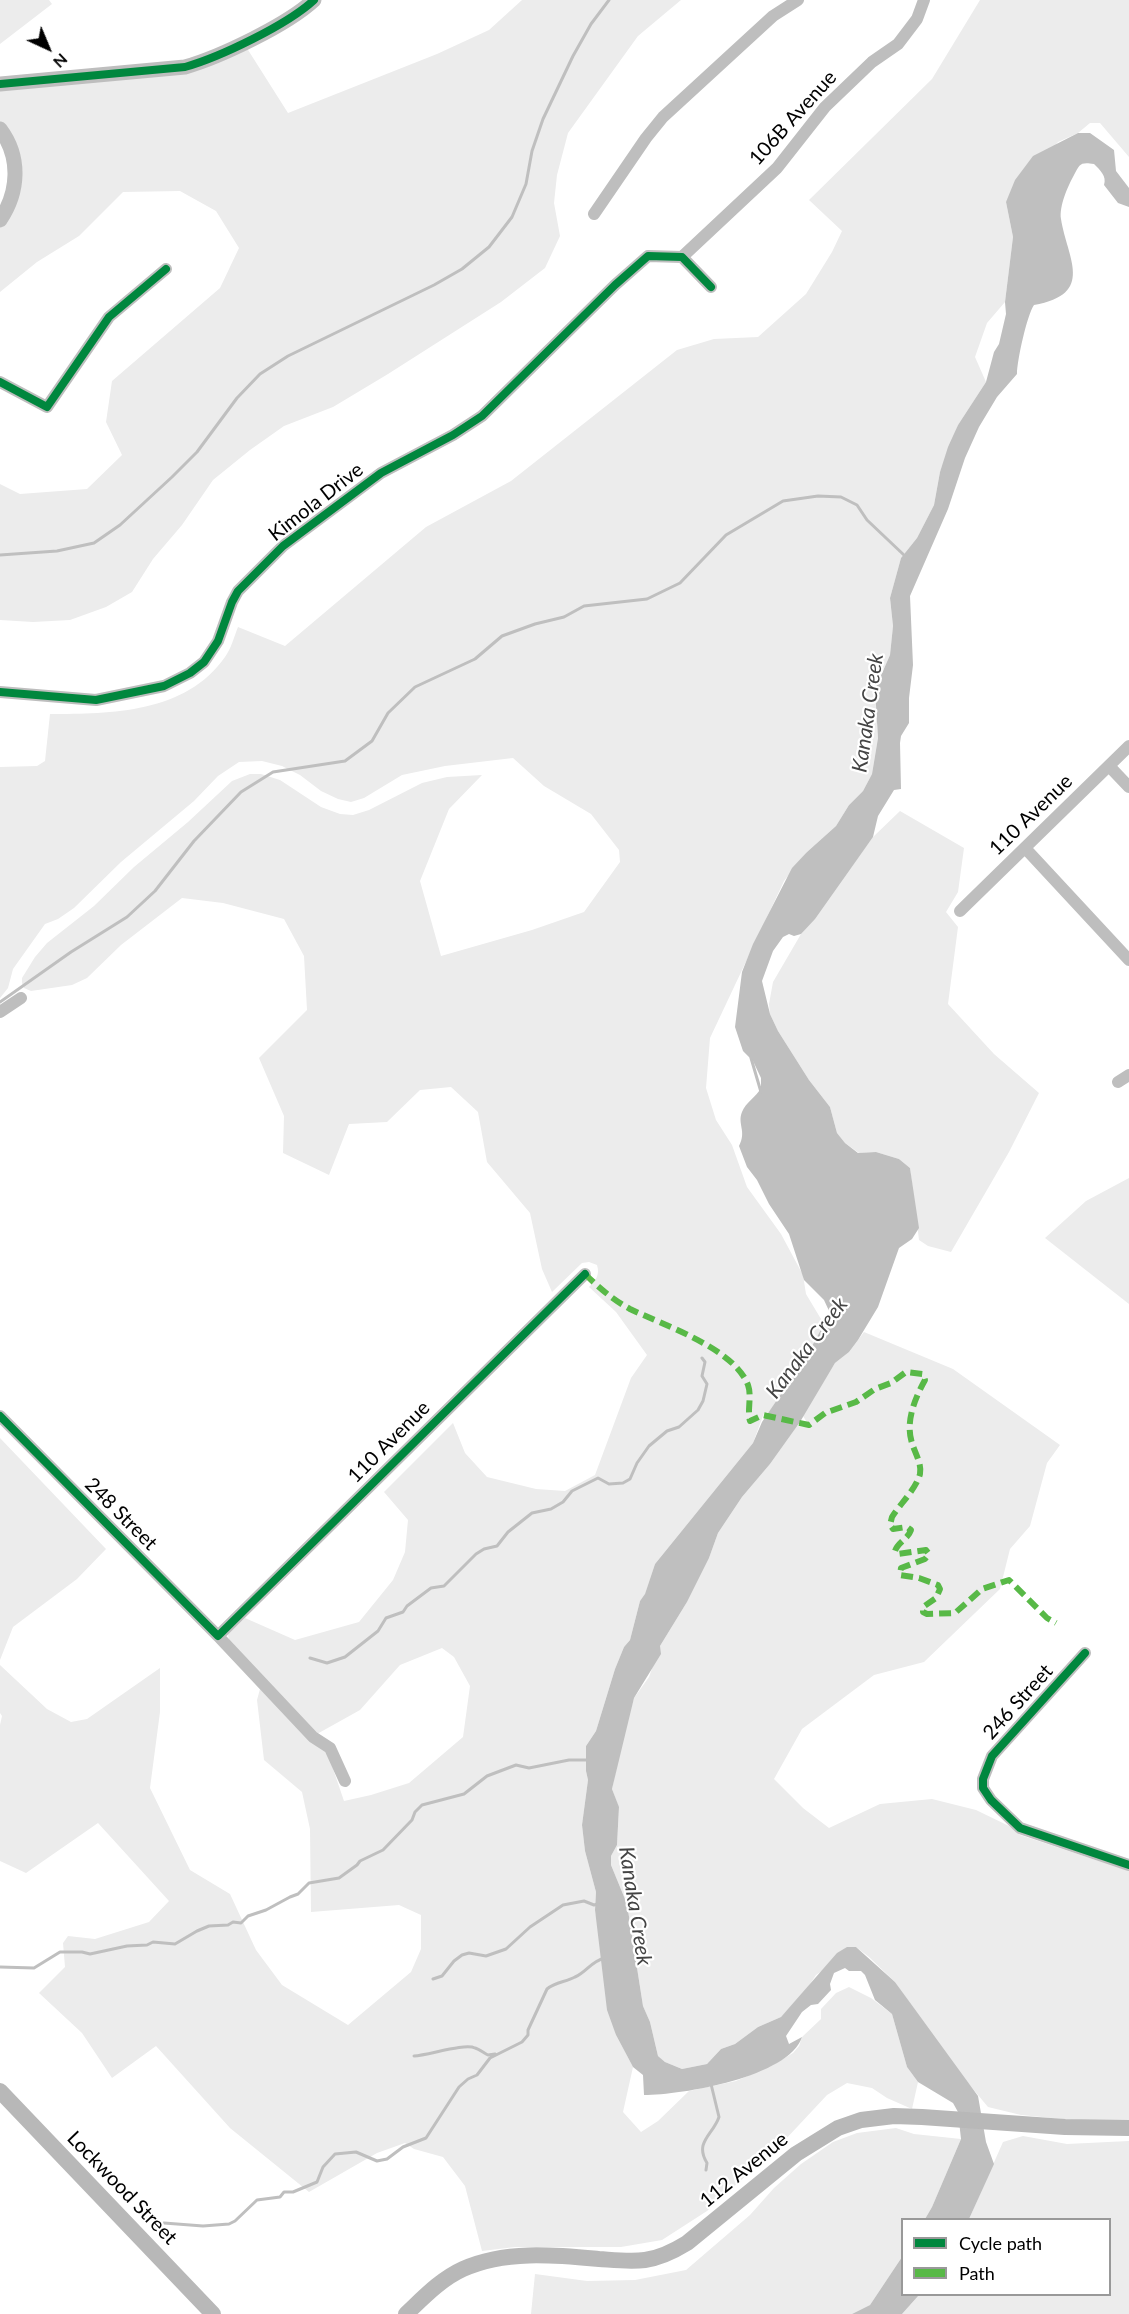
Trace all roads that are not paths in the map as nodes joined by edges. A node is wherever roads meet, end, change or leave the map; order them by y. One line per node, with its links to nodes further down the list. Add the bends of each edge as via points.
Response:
1 (314, 0): 4 (street, via 282,23 194,64)
2 (798, 0): 6 (street, via 773,16 663,117)
3 (924, 0): 8 (street, 106B Avenue, via 917,19 898,44 872,62 825,107 777,168)
4 (0, 84)
5 (0, 129): 7 (street, via 10,146 15,170 12,196)
6 (594, 214)
7 (0, 220)
8 (682, 257): 10 (street); 12 (street, Kimola Drive, via 648,256 482,416 381,473 283,546 238,591 218,641 204,662 190,673 164,686 96,700)
9 (166, 269): 11 (street, via 109,317 47,407)
10 (711, 287)
11 (0, 382)
12 (0, 692)
13 (1129, 746): 14 (street, 110 Avenue)
14 (1109, 766): 15 (street); 16 (street, 110 Avenue)
15 (1129, 787)
16 (1025, 848): 17 (street, 110 Avenue); 18 (street)
17 (960, 911)
18 (1129, 960)
19 (21, 998): 20 (street)
20 (0, 1012)
21 (1129, 1074): 22 (street)
22 (1118, 1082)
23 (585, 1274): 25 (street, 110 Avenue)
24 (0, 1416): 25 (street, 248 Street)
25 (218, 1636): 27 (street, 248 Street, via 313,1737 330,1748)
26 (1084, 1653): 28 (street, 246 Street, via 992,1756 983,1788 1020,1828)
27 (345, 1781)
28 (1129, 1865)
29 (0, 2091): 31 (main road, Lockwood Street)
30 (1129, 2128): 32 (main road, 112 Avenue, via 899,2116 873,2118 838,2128 795,2154 687,2243 662,2256 643,2261 562,2255 486,2261 452,2274)
31 (213, 2314)
32 (406, 2314)

